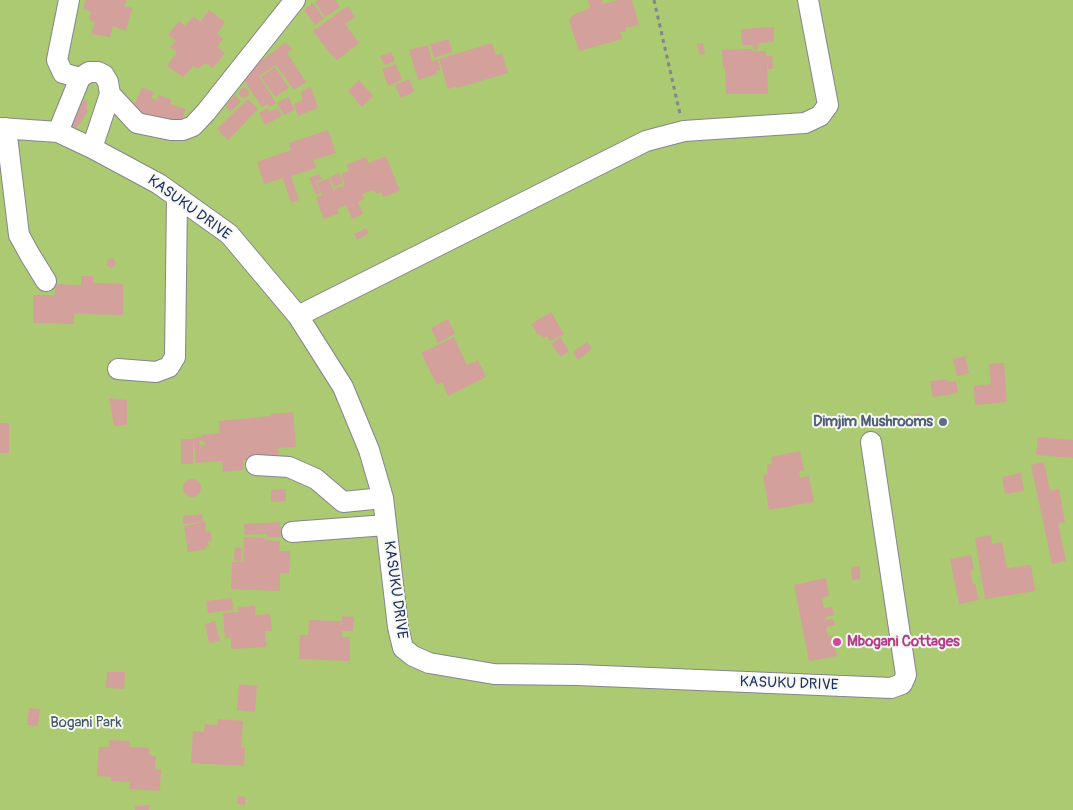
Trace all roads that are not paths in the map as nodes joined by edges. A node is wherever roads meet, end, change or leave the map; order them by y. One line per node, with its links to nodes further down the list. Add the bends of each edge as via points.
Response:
1 (69, 0): 4 (street, via 57,60 63,72)
2 (295, 0): 5 (street, via 193,126 171,130 137,123)
3 (808, 0): 11 (street, via 828,105 820,116 805,123 684,131 646,141)
4 (80, 78): 5 (street, via 89,72 104,75); 7 (street)
5 (110, 94): 8 (street)
6 (3, 128): 7 (street, KASUKU DRIVE); 10 (street, via 20,235)
7 (58, 132): 8 (street, KASUKU DRIVE)
8 (92, 148): 9 (street, KASUKU DRIVE)
9 (177, 197): 11 (street, KASUKU DRIVE, via 229,234); 12 (street, via 175,357 169,367 156,372)
10 (46, 281)
11 (298, 316): 15 (street, KASUKU DRIVE, via 343,387 369,450)
12 (118, 369)
13 (871, 442): 16 (street, KASUKU DRIVE, via 906,675 902,684 891,688 494,674 429,663 403,648)
14 (256, 465): 15 (street, via 288,467 316,479 343,502)
15 (383, 498): 16 (street, KASUKU DRIVE)
16 (386, 525): 17 (street)
17 (292, 532)

